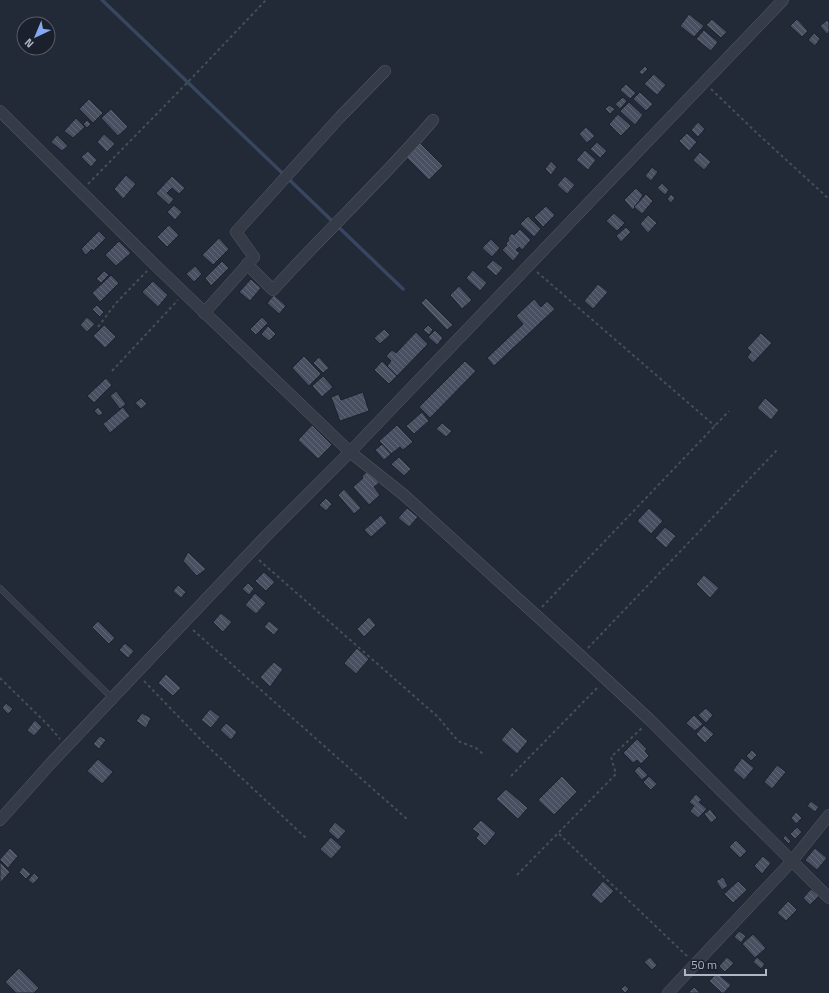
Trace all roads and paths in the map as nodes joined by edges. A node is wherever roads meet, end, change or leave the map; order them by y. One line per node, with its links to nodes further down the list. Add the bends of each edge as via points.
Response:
1 (266, 0): 7 (path)
2 (783, 0): 4 (street)
3 (385, 71): 10 (street, via 236,232 254,257)
4 (704, 83): 8 (path); 11 (street)
5 (0, 111): 7 (street)
6 (433, 120): 10 (street, via 273,290)
7 (80, 192): 9 (street)
8 (829, 199)
9 (154, 264): 12 (street); 14 (path, via 116,303)
10 (247, 264): 13 (street)
11 (529, 266): 17 (path); 19 (street)
12 (184, 294): 13 (street); 15 (path)
13 (204, 313): 19 (street)
14 (98, 327)
15 (112, 370)
16 (729, 411): 17 (path)
17 (714, 426): 22 (path)
18 (778, 449): 24 (path)
19 (350, 452): 20 (street); 22 (street, via 404,495)
20 (250, 552): 23 (street); 31 (path, via 438,716 458,741 476,748)
21 (0, 588): 28 (lane)
22 (536, 614): 24 (street)
23 (184, 622): 25 (street); 35 (path)
24 (581, 656): 27 (street)
25 (136, 673): 28 (street); 37 (path, via 203,742)
26 (0, 678): 30 (path, via 49,726)
27 (605, 680): 29 (street); 32 (path)
28 (112, 698): 30 (street)
29 (650, 720): 36 (path, via 611,757 616,774); 38 (street)
30 (66, 747): 34 (street)
31 (484, 755)
32 (512, 776)
33 (829, 815): 38 (street)
34 (0, 820)
35 (408, 820)
36 (559, 834): 39 (path); 41 (path)
37 (307, 839)
38 (792, 861): 40 (street); 42 (street)
39 (517, 875)
40 (829, 898)
41 (692, 962)
42 (668, 993)

